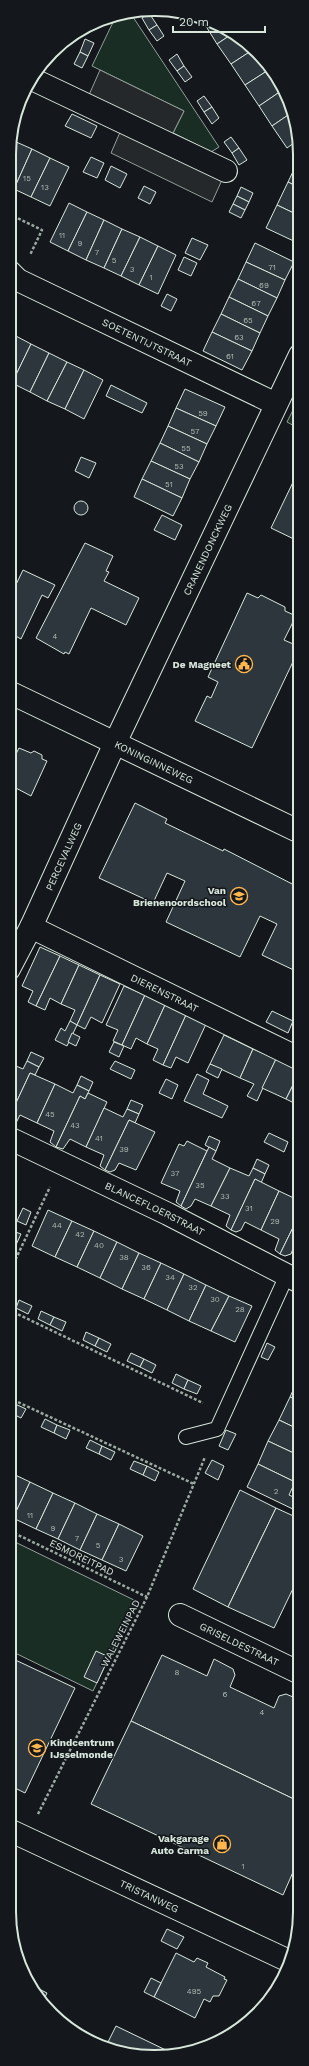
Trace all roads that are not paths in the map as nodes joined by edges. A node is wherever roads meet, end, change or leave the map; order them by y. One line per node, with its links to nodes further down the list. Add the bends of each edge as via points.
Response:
1 (37, 82): 2 (street)
2 (226, 171)
3 (16, 277): 5 (street, SOETENTIJTSTRAAT)
4 (293, 369): 5 (street, CRANENDONCKWEG)
5 (276, 404): 7 (street, CRANENDONCKWEG)
6 (16, 695): 7 (street, KONINGINNEWEG)
7 (115, 743): 8 (street, KONINGINNEWEG); 9 (street, PERCEVALWEG)
8 (293, 829)
9 (31, 927): 10 (street, PERCEVALWEG); 11 (street, DIERENSTRAAT)
10 (16, 956)
11 (293, 1056)
12 (16, 1141): 13 (street, BLANCEFLOERSTRAAT)
13 (293, 1277)
14 (293, 1280): 15 (lane, via 217,1429)
15 (186, 1437)
16 (180, 1616): 17 (street, GRISELDESTRAAT)
17 (293, 1669)
18 (17, 1834): 19 (street, TRISTANWEG)
19 (285, 1959)

